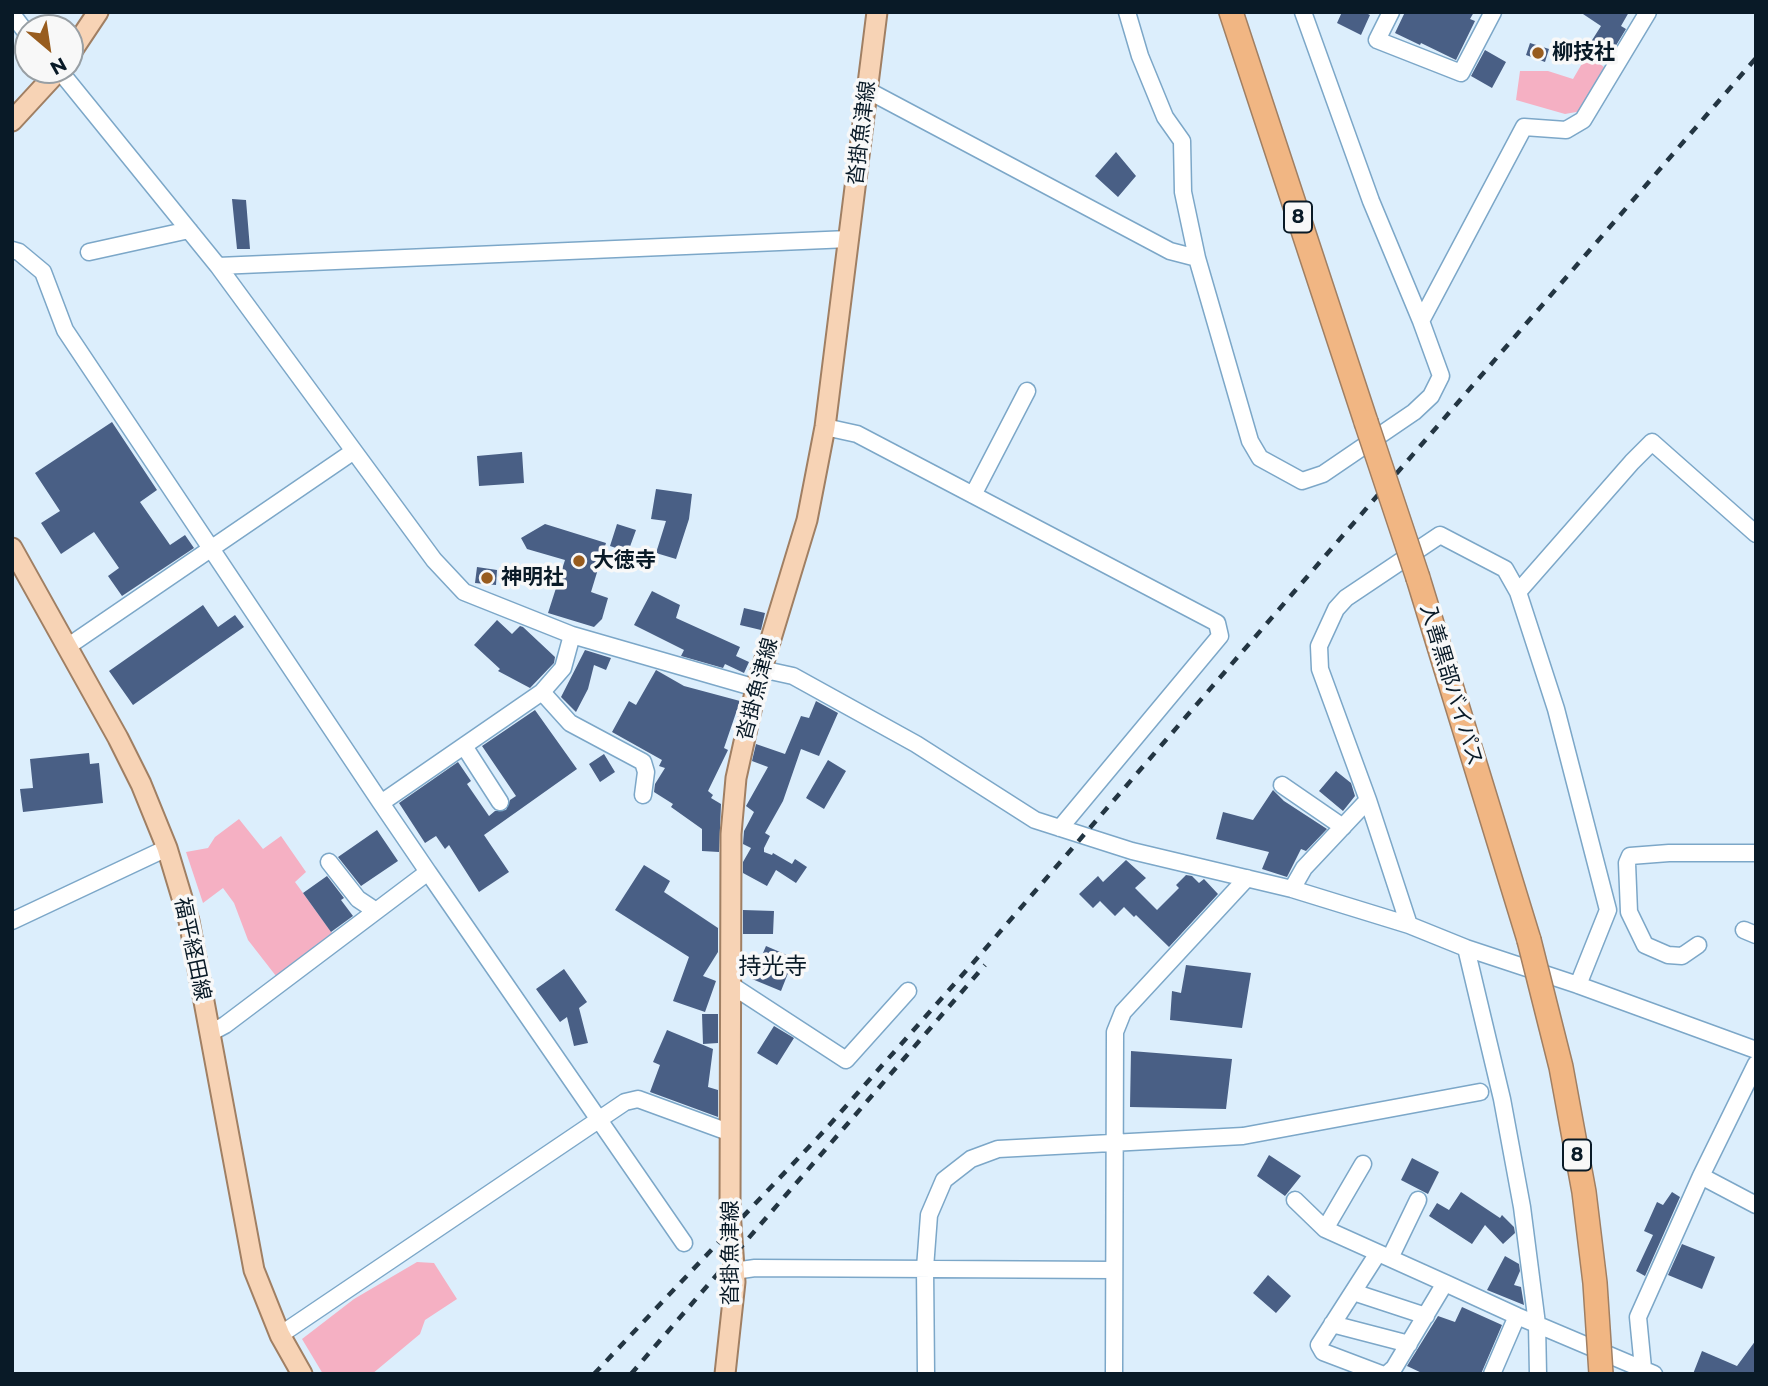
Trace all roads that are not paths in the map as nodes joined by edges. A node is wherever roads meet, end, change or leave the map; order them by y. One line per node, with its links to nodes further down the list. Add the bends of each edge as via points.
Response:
1 (98, 12): 9 (main road)
2 (877, 12): 12 (main road, 沓掛魚津線)
3 (1127, 12): 18 (street, via 1165,117 1182,141 1183,192)
4 (1231, 12): 89 (highway, 入善黒部バイパス / 8, bridge, via 1418,578 1529,940 1561,1067 1584,1192)
5 (1303, 12): 20 (street, via 1341,124)
6 (1391, 12): 7 (street, via 1377,40 1461,73)
7 (1493, 12)
8 (1648, 12): 20 (street, via 1583,120 1566,130 1524,127)
9 (84, 33)
10 (46, 84): 13 (main road)
11 (70, 84): 14 (street)
12 (867, 90): 15 (main road, 沓掛魚津線); 18 (street, via 1170,251)
13 (12, 121)
14 (189, 230): 17 (street); 19 (street)
15 (849, 239): 19 (street); 22 (main road, 沓掛魚津線)
16 (12, 250): 27 (street, via 43,272 65,330)
17 (89, 251)
18 (1197, 258): 20 (street, via 1250,441 1260,458 1303,481 1323,474 1431,396 1441,376)
19 (218, 266): 23 (street)
20 (1421, 321)
21 (1027, 391): 24 (street)
22 (825, 427): 24 (street, via 858,434); 31 (main road, 沓掛魚津線, via 807,520)
23 (354, 452): 27 (street); 29 (street, via 464,592)
24 (973, 495): 40 (street, via 1217,623 1220,636)
25 (1756, 534): 28 (street, via 1652,442)
26 (12, 548): 30 (main road, 福平経田線)
27 (209, 549): 30 (street); 38 (street)
28 (1518, 592): 36 (street, via 1505,569 1440,535 1336,609 1320,646 1320,669); 53 (street, via 1556,709 1608,910)
29 (572, 635): 31 (street); 32 (street, via 563,668)
30 (67, 647): 41 (main road, 福平経田線, via 141,785)
31 (758, 678): 40 (street, via 793,676 916,744 1035,820); 52 (main road, 沓掛魚津線, via 736,778 731,834)
32 (542, 692): 33 (street); 35 (street, via 570,723 643,762)
33 (464, 746): 37 (street); 38 (street)
34 (1282, 785): 39 (street)
35 (643, 795)
36 (1368, 800): 39 (street); 49 (street)
37 (500, 802)
38 (381, 803): 44 (street)
39 (1343, 827): 46 (street, via 1304,868)
40 (1060, 828): 45 (street, via 1132,851)
41 (167, 848): 48 (street); 55 (main road, 福平経田線, via 189,921)
42 (1756, 853): 50 (street, via 1630,856 1629,912 1645,945 1682,956)
43 (329, 862): 47 (street, via 358,899)
44 (428, 872): 47 (street); 59 (street)
45 (1247, 878): 46 (street); 61 (street, via 1118,1021)
46 (1292, 889): 49 (street)
47 (376, 911): 55 (street)
48 (12, 920)
49 (1409, 925): 51 (street)
50 (1698, 945)
51 (1466, 948): 53 (street); 78 (street, via 1505,1113)
52 (731, 985): 54 (street, via 846,1060); 60 (main road, 沓掛魚津線)
53 (1578, 985): 56 (street)
54 (908, 991)
55 (210, 1033): 79 (main road, 福平経田線, via 254,1270)
56 (1756, 1050)
57 (1756, 1063): 63 (street)
58 (1480, 1092): 61 (street, via 1243,1136)
59 (599, 1120): 60 (street, via 625,1102 638,1099); 68 (street); 79 (street)
60 (731, 1133): 72 (main road, 沓掛魚津線)
61 (1115, 1143): 70 (street, via 998,1149 971,1159 944,1180 929,1215); 71 (street)
62 (1363, 1164): 67 (street)
63 (1701, 1176): 66 (street); 81 (street, via 1638,1317)
64 (1295, 1200): 67 (street)
65 (1418, 1200): 69 (street)
66 (1756, 1205)
67 (1325, 1228): 69 (street)
68 (684, 1243)
69 (1384, 1256): 73 (street); 74 (street)
70 (925, 1268): 71 (street); 72 (street); 85 (street)
71 (1113, 1270): 86 (street)
72 (734, 1271): 84 (main road, 沓掛魚津線)
73 (1445, 1283): 75 (street); 76 (street)
74 (1353, 1292): 75 (street); 77 (street)
75 (1426, 1316): 80 (street)
76 (1517, 1316): 78 (street); 87 (street)
77 (1332, 1324): 80 (street); 82 (street, via 1319,1345 1322,1352)
78 (1537, 1324): 81 (street); 88 (street)
79 (280, 1335): 83 (main road, 福平経田線)
80 (1409, 1344): 82 (street)
81 (1648, 1371)
82 (1392, 1372)
83 (302, 1374)
84 (726, 1374)
85 (926, 1374)
86 (1114, 1374)
87 (1492, 1374)
88 (1538, 1374)
89 (1601, 1374)

